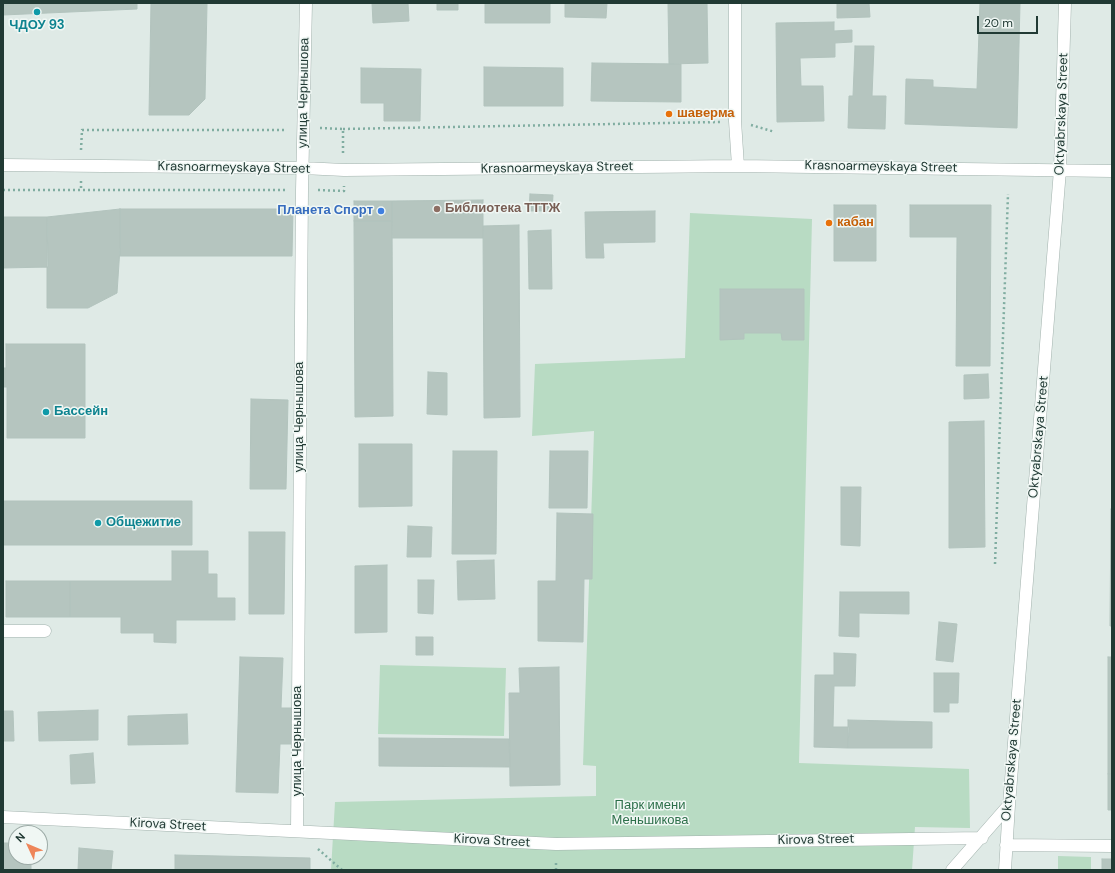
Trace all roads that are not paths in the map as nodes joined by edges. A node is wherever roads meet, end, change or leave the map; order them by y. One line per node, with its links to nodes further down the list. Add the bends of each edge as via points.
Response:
1 (306, 3): 6 (street, улица Чернышова)
2 (735, 3): 5 (street, via 735,121)
3 (1065, 3): 7 (street, Oktyabrskaya Street)
4 (3, 166): 6 (street, Krasnoarmeyskaya Street)
5 (738, 166): 6 (street, Krasnoarmeyskaya Street, via 344,170); 7 (street, Krasnoarmeyskaya Street)
6 (303, 168): 13 (street, улица Чернышова)
7 (1060, 170): 8 (street, Krasnoarmeyskaya Street); 11 (street, Oktyabrskaya Street)
8 (1112, 171)
9 (3, 631): 10 (street)
10 (45, 631)
11 (1009, 805): 14 (street); 15 (street, Oktyabrskaya Street)
12 (3, 817): 13 (street, Kirova Street)
13 (297, 831): 14 (street, Kirova Street, via 556,844)
14 (982, 838): 17 (street)
15 (1006, 845): 16 (street); 18 (street, Oktyabrskaya Street)
16 (1112, 846)
17 (952, 870)
18 (1005, 870)

